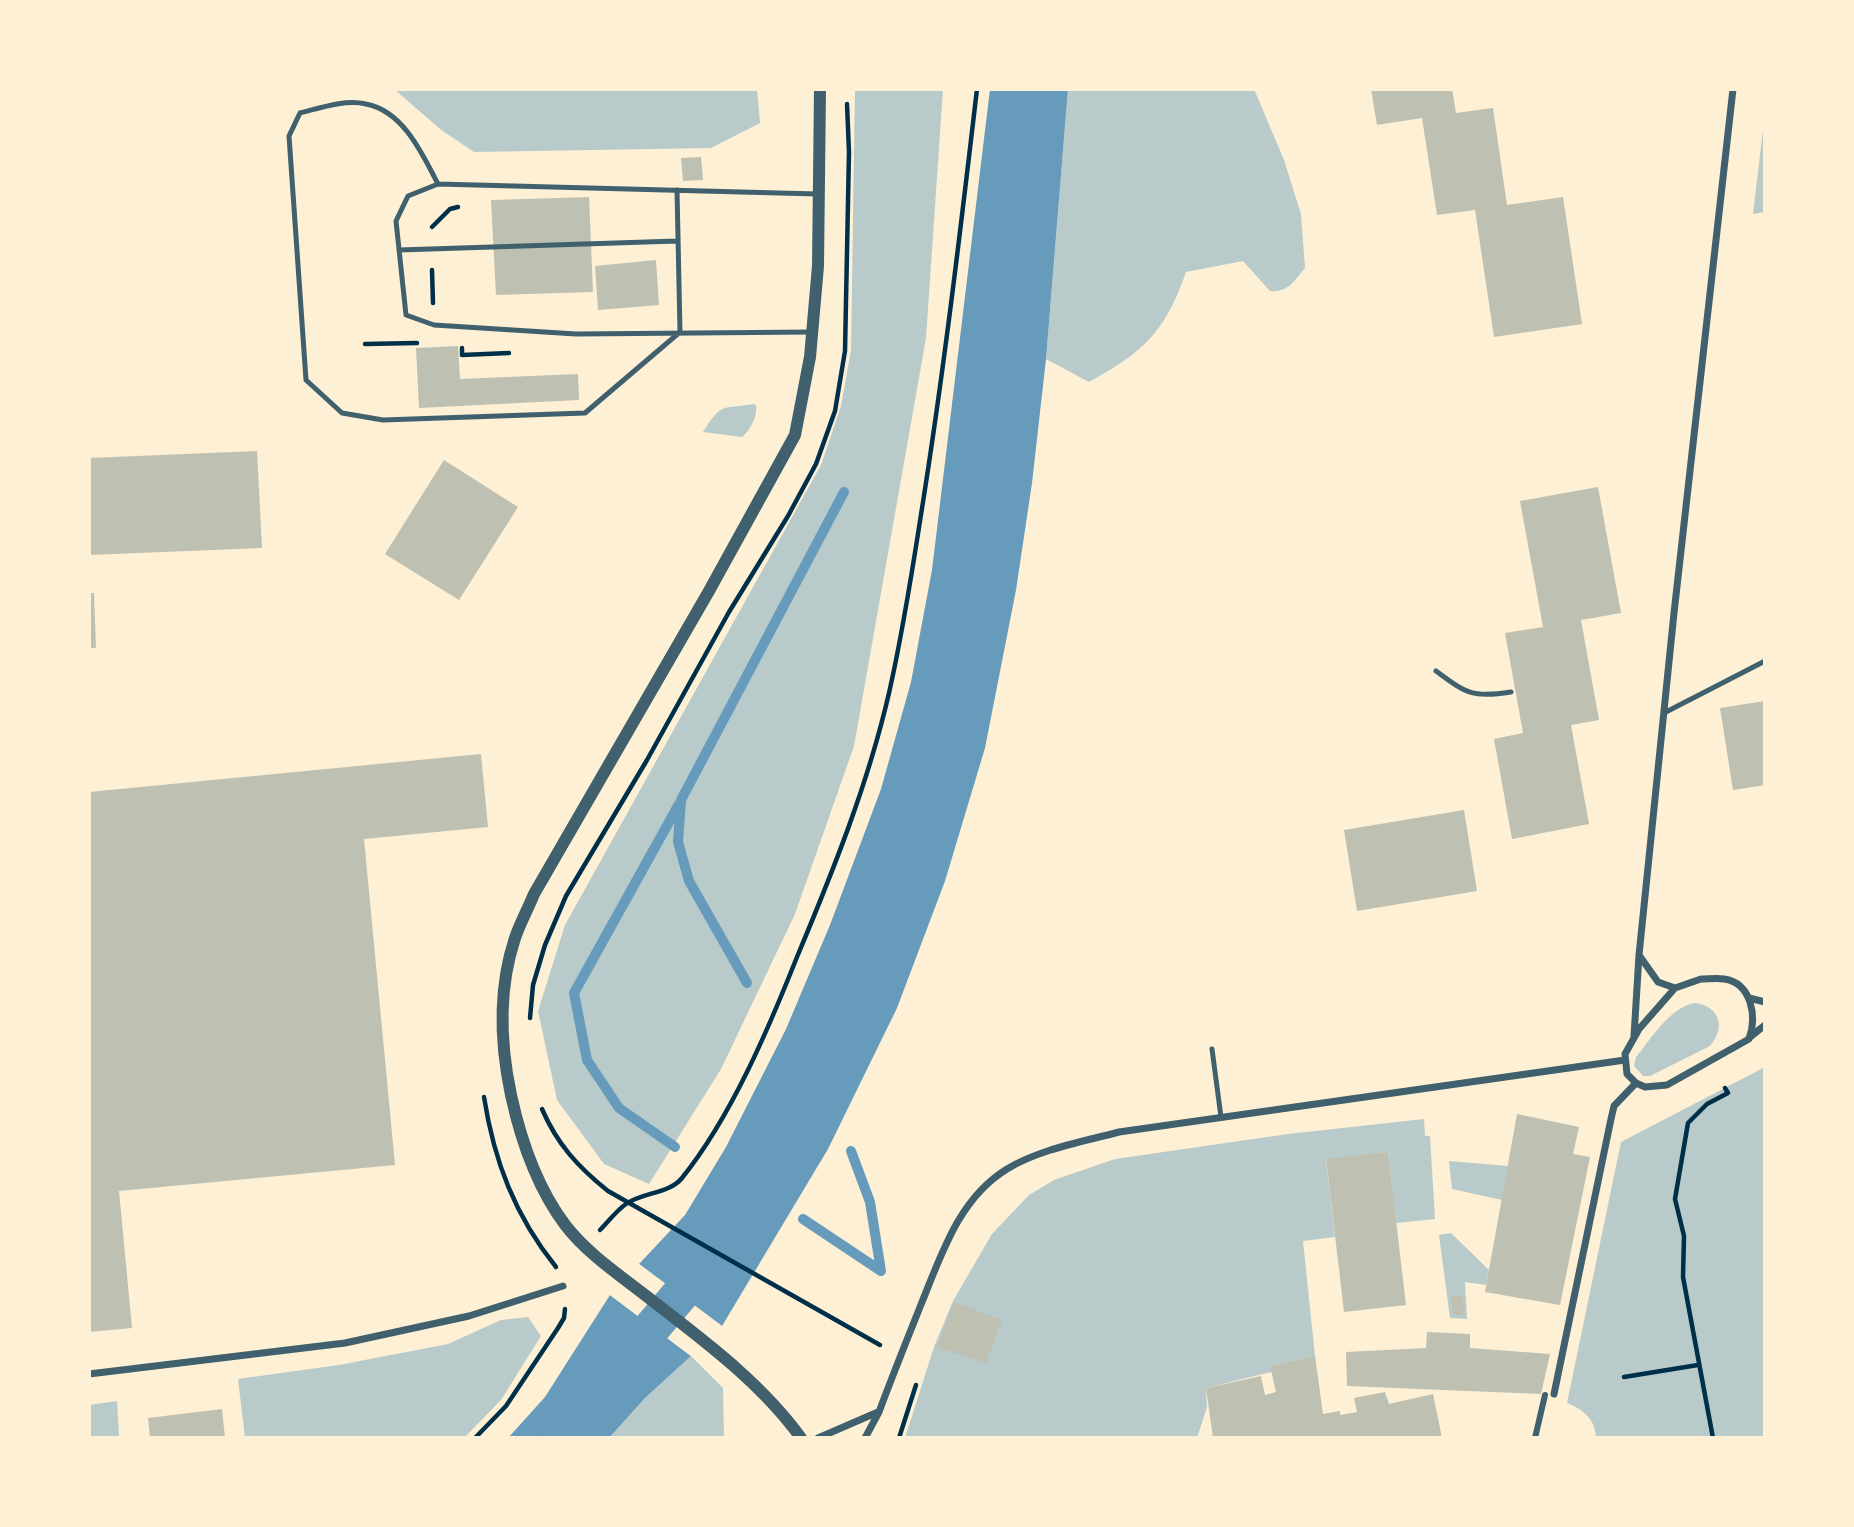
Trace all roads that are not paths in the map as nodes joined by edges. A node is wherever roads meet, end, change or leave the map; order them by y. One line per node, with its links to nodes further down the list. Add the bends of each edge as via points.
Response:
1 (820, 89): 5 (street)
2 (1733, 89): 13 (street)
3 (438, 184): 4 (lane); 7 (lane, via 408,196 396,221); 8 (lane, via 420,149 396,118 366,104 331,105 300,113 289,136 306,380 342,413 383,421 585,413)
4 (677, 190): 5 (lane); 6 (lane)
5 (820, 195): 9 (street)
6 (677, 241): 7 (lane); 8 (lane)
7 (399, 250): 8 (lane, via 406,315 434,325 576,334)
8 (680, 332): 9 (lane)
9 (812, 332): 30 (street, via 795,435 541,882 515,937 502,1024 517,1121 545,1193 566,1226 624,1279 707,1343 776,1407)
10 (1765, 661): 13 (lane)
11 (1436, 671): 12 (lane, via 1462,691 1485,696)
12 (1511, 692)
13 (1664, 713): 14 (street)
14 (1639, 955): 15 (street, via 1658,982); 19 (street)
15 (1675, 988): 16 (street, via 1701,979 1723,979 1739,986); 19 (street)
16 (1749, 998): 17 (street); 20 (street, via 1753,1027)
17 (1765, 1002)
18 (1765, 1025): 20 (street)
19 (1634, 1036): 22 (street)
20 (1749, 1039): 23 (street, via 1667,1085)
21 (1212, 1049): 24 (lane)
22 (1625, 1060): 23 (street, via 1627,1074); 24 (street)
23 (1636, 1083): 27 (street, via 1614,1106)
24 (1222, 1117): 29 (street, via 1119,1132 1046,1152 988,1182 949,1234)
25 (563, 1286): 26 (street, via 469,1316 345,1343)
26 (89, 1374)
27 (1555, 1394)
28 (1545, 1395): 33 (street)
29 (879, 1412): 31 (street); 32 (street)
30 (801, 1438)
31 (818, 1438)
32 (865, 1438)
33 (1535, 1438)

